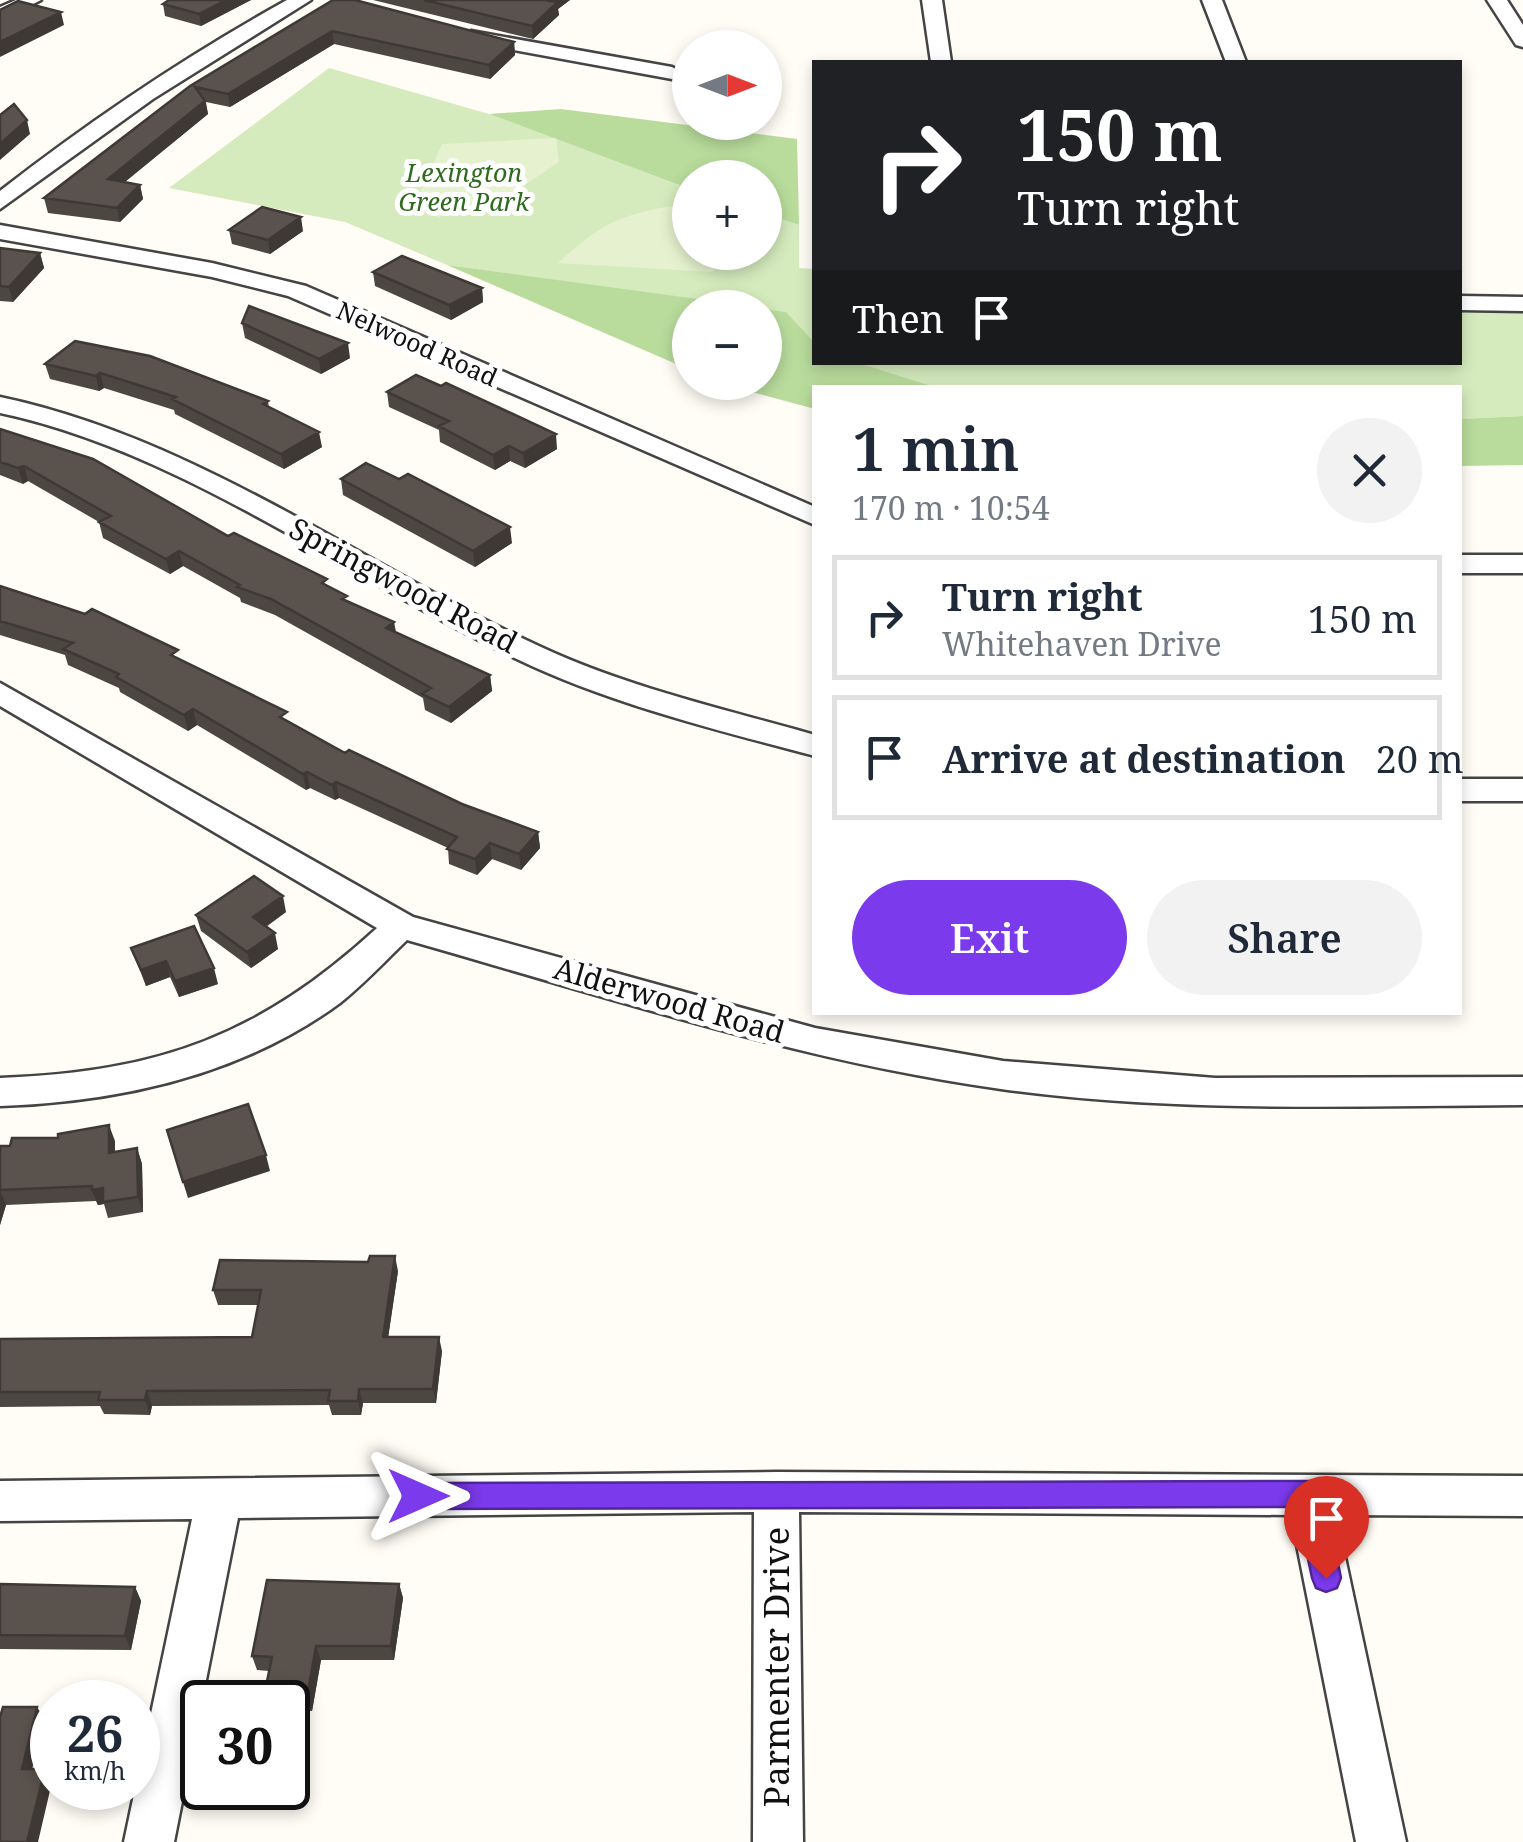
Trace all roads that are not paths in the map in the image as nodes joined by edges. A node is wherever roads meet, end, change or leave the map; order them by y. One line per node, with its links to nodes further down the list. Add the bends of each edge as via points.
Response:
1 (31, 0): 6 (street)
2 (302, 0): 12 (street, via 88,131)
3 (932, 0): 9 (street)
4 (1212, 0): 10 (street)
5 (1497, 0): 8 (street)
6 (0, 15)
7 (441, 30): 11 (street)
8 (1523, 42)
9 (941, 60)
10 (1235, 60)
11 (672, 73)
12 (0, 202)
13 (0, 232): 17 (street, Nelwood Road, via 296,291)
14 (1462, 303): 15 (street)
15 (1523, 304)
16 (0, 405): 21 (street, Springwood Road, via 62,418 183,470 532,655)
17 (812, 515)
18 (1462, 564): 19 (street)
19 (1523, 564)
20 (0, 693): 24 (street, Alderwood Road)
21 (812, 745)
22 (1462, 790): 23 (street)
23 (1523, 790)
24 (401, 926): 25 (street, Alderwood Road, via 814,1042 1003,1075 1216,1092); 26 (street, via 326,994 244,1043 144,1075)
25 (1523, 1090)
26 (0, 1092)
27 (776, 1492): 28 (street); 30 (street); 33 (street, Parmenter Drive)
28 (1309, 1494): 29 (street); 34 (street)
29 (1523, 1496)
30 (219, 1498): 31 (street); 32 (street)
31 (0, 1501)
32 (149, 1842)
33 (778, 1842)
34 (1381, 1842)

